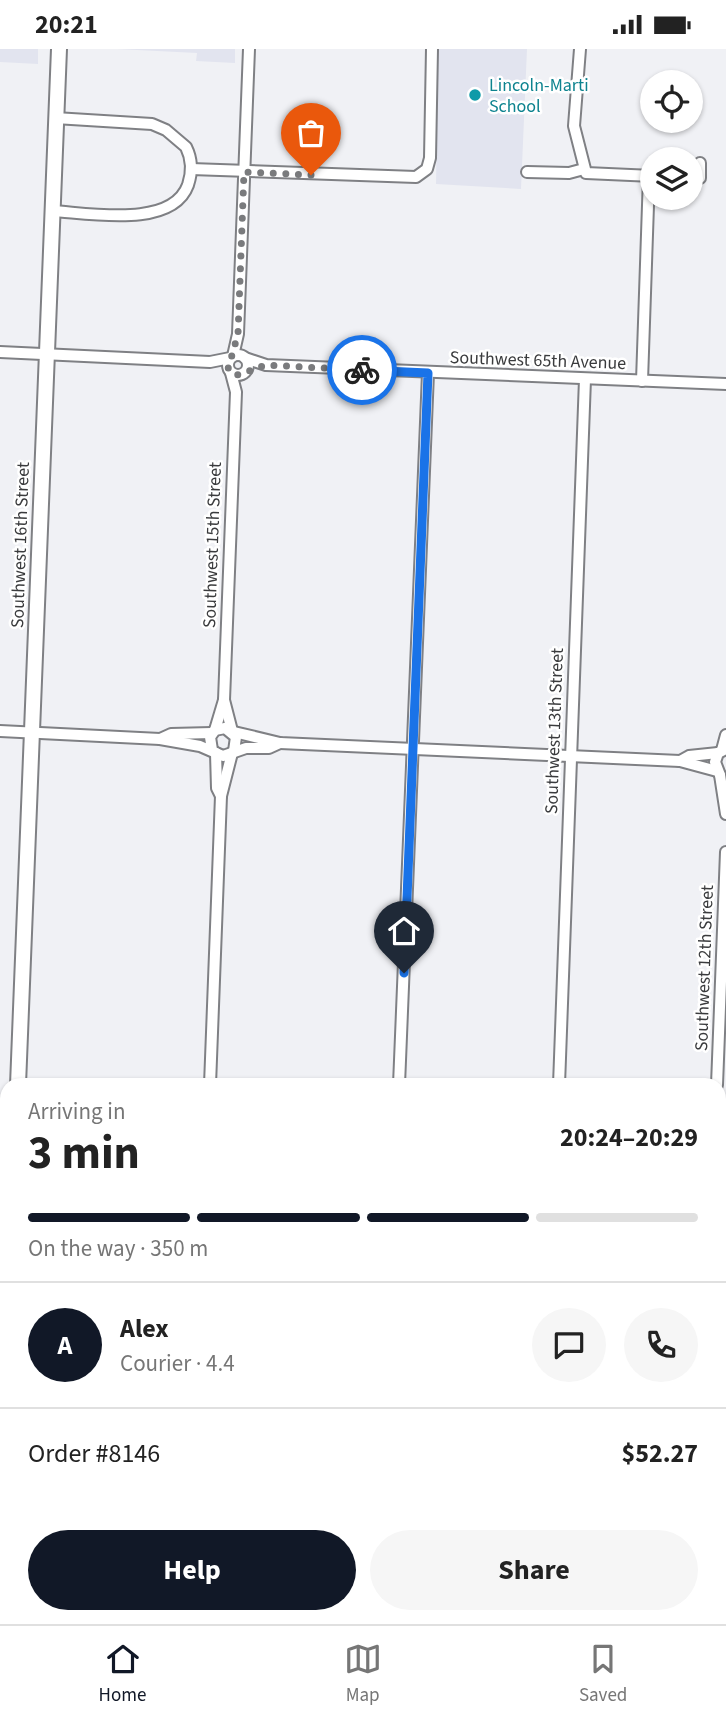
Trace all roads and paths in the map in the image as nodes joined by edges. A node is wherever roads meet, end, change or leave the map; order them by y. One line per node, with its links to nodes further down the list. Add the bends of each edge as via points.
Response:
1 (59, 49): 5 (street, Southwest 16th Street)
2 (249, 49): 8 (street)
3 (432, 49): 8 (street, via 430,158 424,173 407,179)
4 (580, 49): 6 (street, via 574,126)
5 (55, 118): 7 (street, via 159,126 187,147); 12 (street, Southwest 16th Street)
6 (584, 169): 9 (street); 10 (street, via 590,175)
7 (191, 170): 8 (street); 12 (street, via 185,191 160,211)
8 (244, 172): 15 (street)
9 (527, 172)
10 (640, 176)
11 (650, 210): 21 (street)
12 (52, 211): 14 (street, Southwest 16th Street)
13 (0, 352): 14 (street, Southwest 65th Avenue)
14 (47, 355): 16 (street, Southwest 65th Avenue); 27 (street, Southwest 16th Street)
15 (238, 357): 16 (street, Southwest 65th Avenue); 17 (street, Southwest 65th Avenue); 18 (street, via 228,366); 18 (street, via 248,366)
16 (210, 362): 18 (street, Southwest 65th Avenue)
17 (266, 365): 18 (street, Southwest 65th Avenue); 19 (street, Southwest 65th Avenue)
18 (237, 372): 23 (street, Southwest 15th Street)
19 (428, 373): 20 (street, Southwest 65th Avenue); 31 (street)
20 (585, 379): 21 (street, Southwest 65th Avenue); 35 (street, Southwest 13th Street)
21 (642, 381): 22 (street, Southwest 65th Avenue)
22 (726, 384)
23 (224, 700): 25 (street, Southwest 15th Street); 26 (street, Southwest 15th Street)
24 (0, 731): 27 (street)
25 (214, 732): 26 (street, via 222,728); 29 (street, via 171,734); 33 (street, via 209,741)
26 (233, 732): 30 (street); 34 (street, via 237,743)
27 (32, 733): 29 (street); 41 (street, Southwest 16th Street)
28 (726, 735): 32 (street)
29 (160, 739): 33 (street)
30 (279, 743): 31 (street); 34 (street)
31 (413, 750): 35 (street); 43 (street)
32 (722, 751): 36 (street); 37 (street, via 715,762)
33 (214, 752): 34 (street, via 223,756); 38 (street)
34 (233, 752): 38 (street)
35 (571, 756): 36 (street); 44 (street, Southwest 13th Street)
36 (680, 761): 37 (street)
37 (721, 774): 39 (street)
38 (221, 796): 42 (street)
39 (726, 814)
40 (726, 852): 45 (street, Southwest 12th Street)
41 (18, 1078)
42 (210, 1078)
43 (399, 1078)
44 (559, 1078)
45 (717, 1078)

